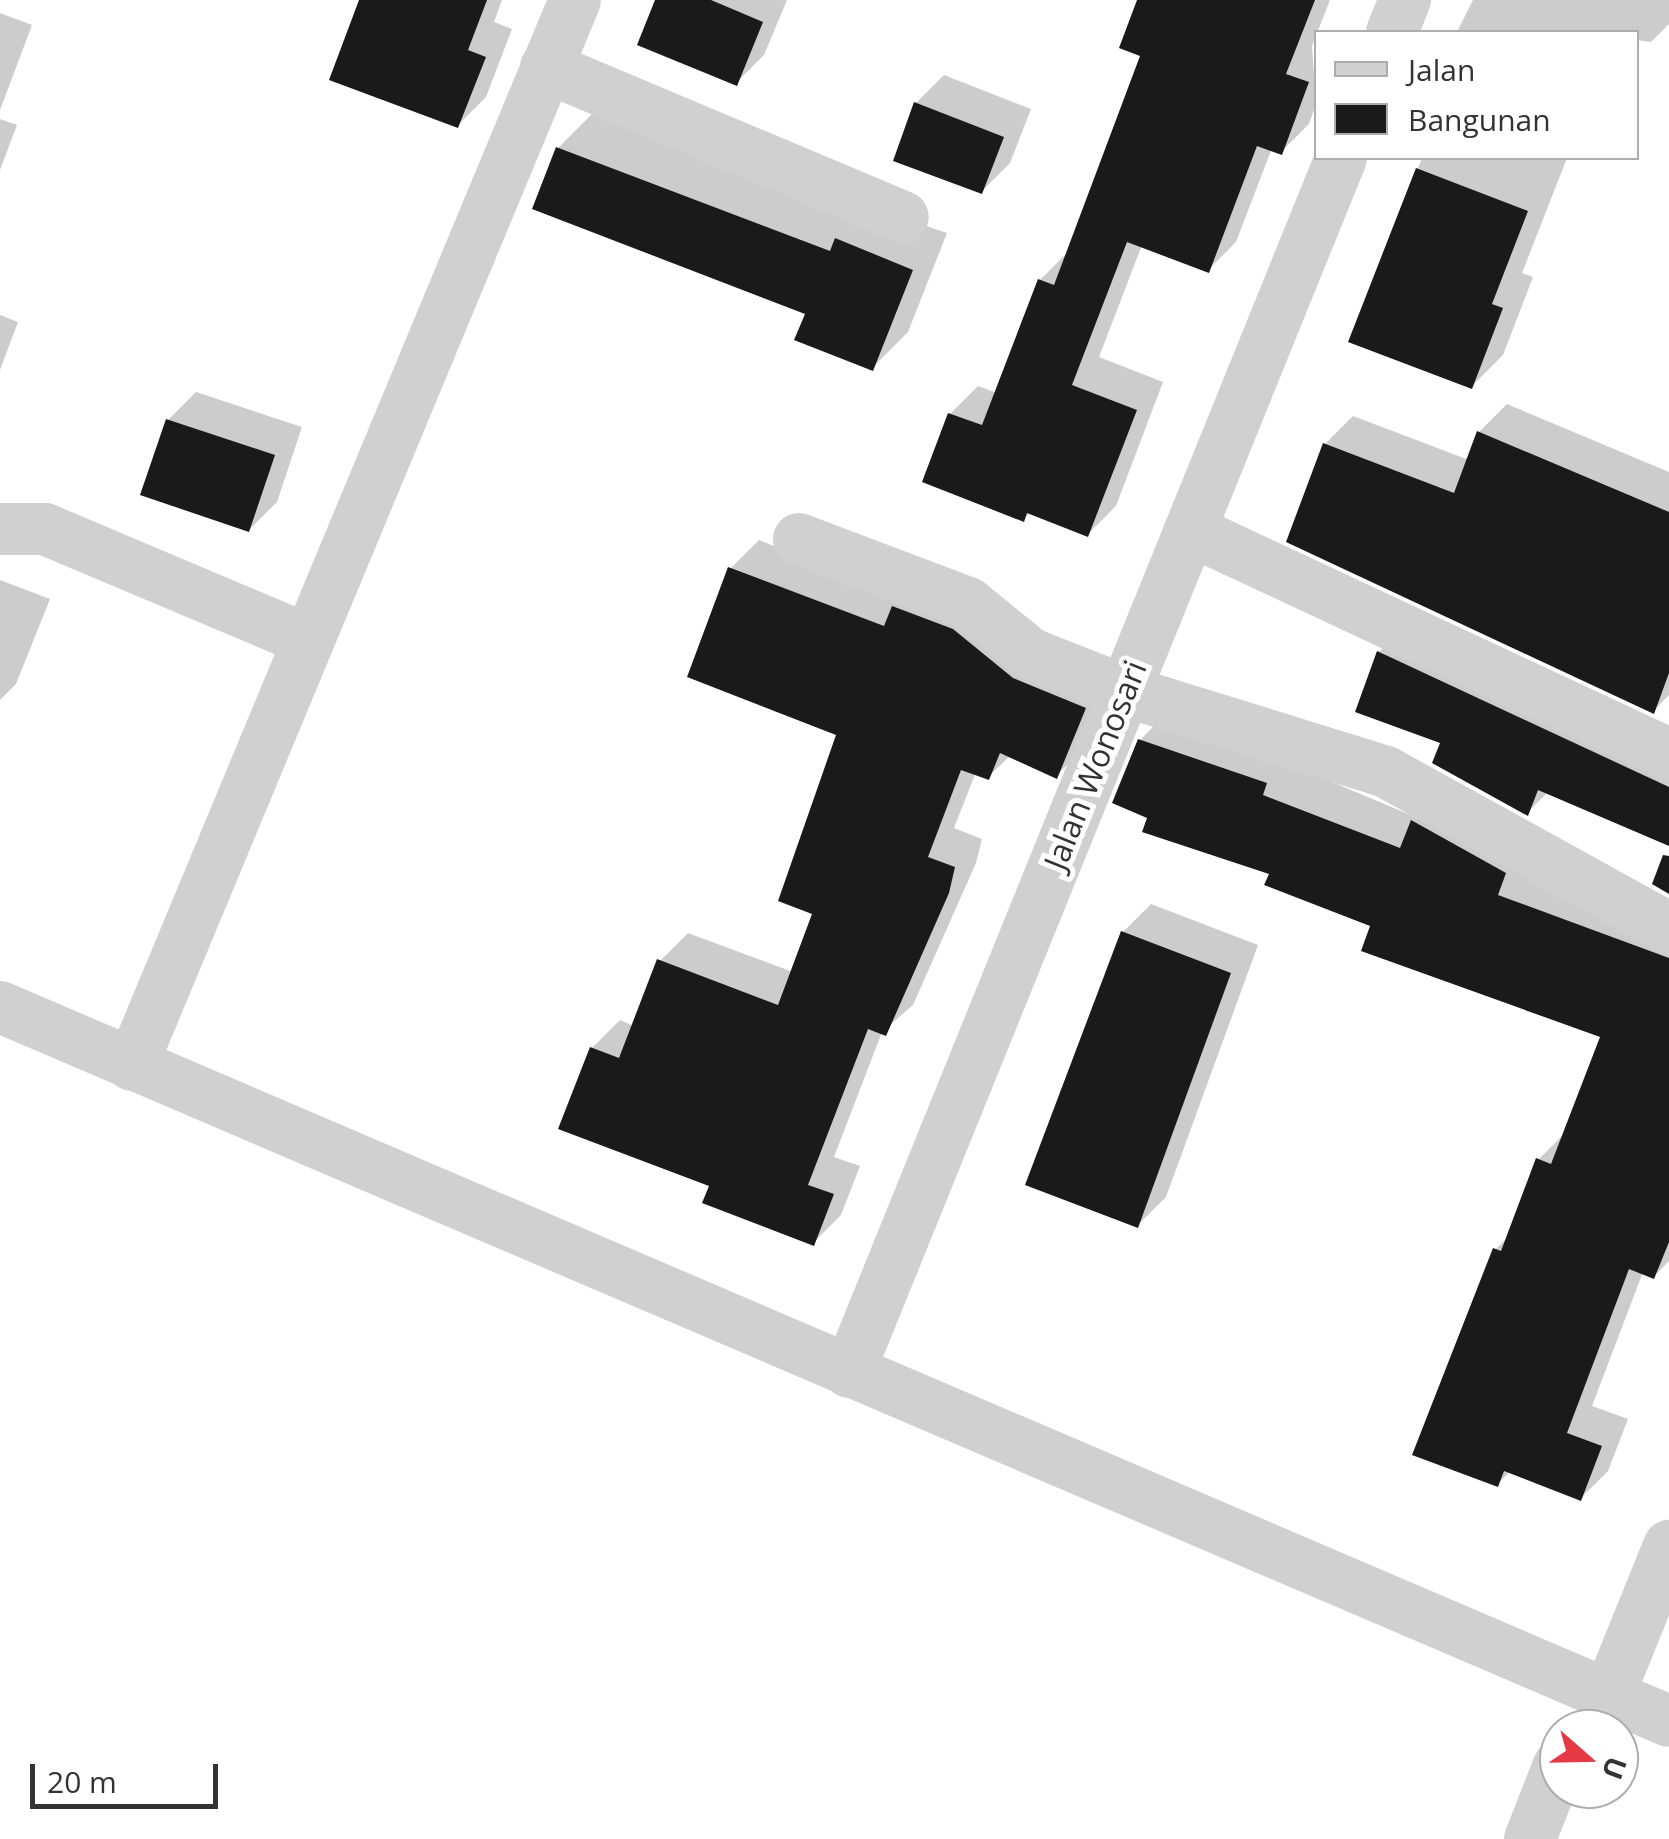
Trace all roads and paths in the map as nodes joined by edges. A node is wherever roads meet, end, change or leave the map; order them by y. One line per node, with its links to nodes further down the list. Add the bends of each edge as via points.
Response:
1 (576, 0): 4 (street)
2 (1405, 0): 3 (street)
3 (1393, 30)
4 (546, 67): 6 (street); 10 (street)
5 (1340, 160): 8 (street, Jalan Wonosari)
6 (903, 217)
7 (0, 529): 10 (street, via 45,529)
8 (1190, 530): 11 (street, Jalan Wonosari); 12 (street)
9 (799, 540): 11 (street, via 968,603 1032,654)
10 (308, 640): 15 (street)
11 (1125, 691): 13 (street, via 1386,772); 16 (street, Jalan Wonosari)
12 (1669, 754)
13 (1669, 928)
14 (0, 1008): 15 (street)
15 (132, 1066): 16 (street)
16 (850, 1372): 18 (street)
17 (1669, 1546): 18 (street)
18 (1590, 1705): 19 (street)
19 (1669, 1722)
20 (1542, 1809): 21 (street)
21 (1530, 1839)

